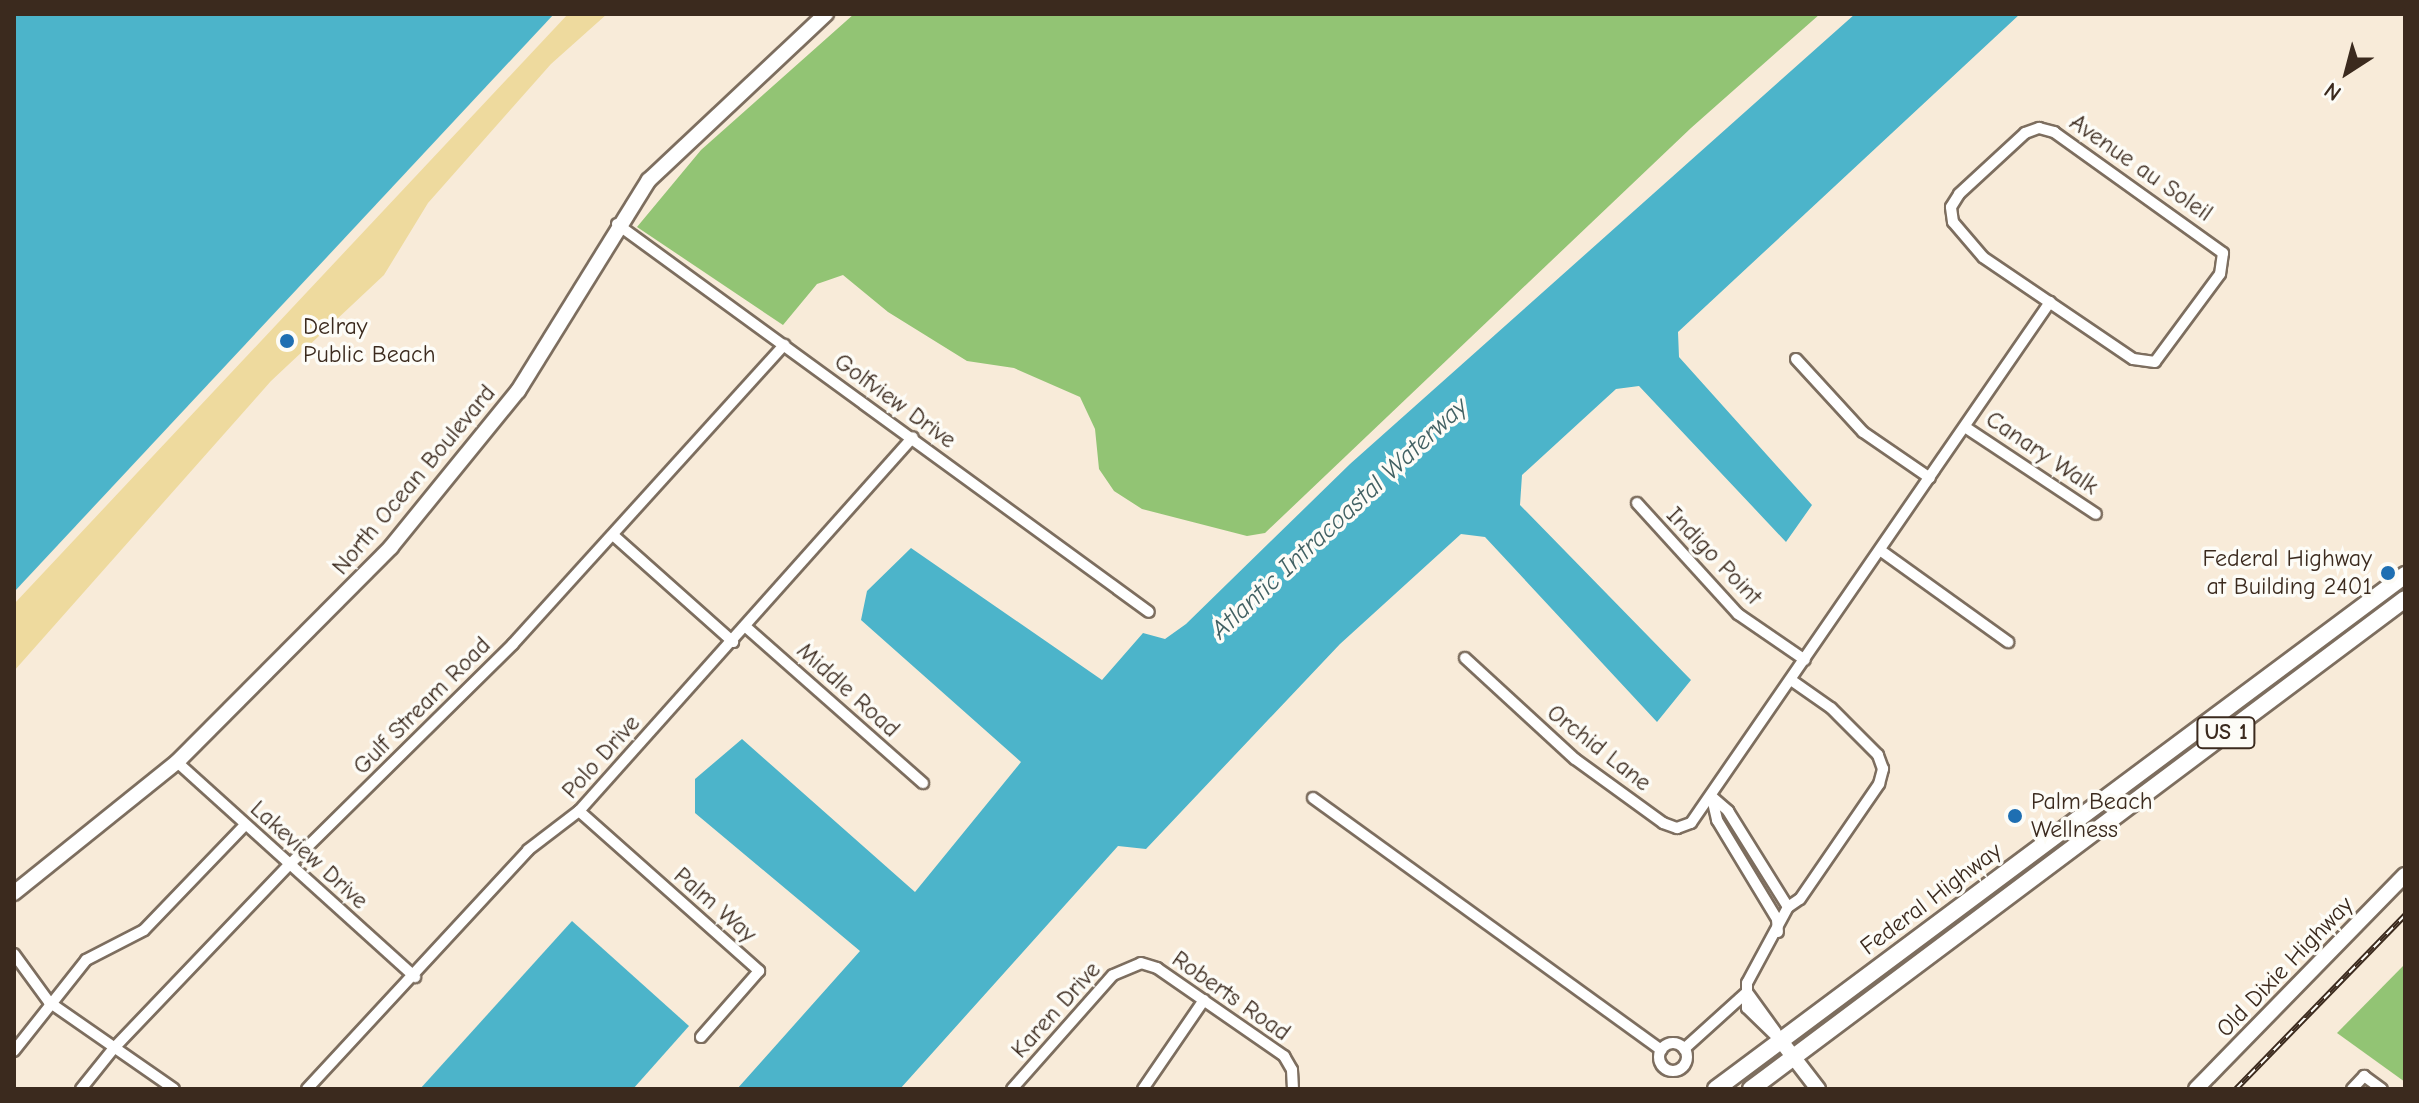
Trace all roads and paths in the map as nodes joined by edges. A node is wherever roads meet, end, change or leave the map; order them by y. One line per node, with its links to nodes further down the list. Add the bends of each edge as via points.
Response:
1 (826, 14): 2 (main road, North Ocean Boulevard, via 669,158)
2 (617, 224): 4 (street, Golfview Drive); 22 (main road, North Ocean Boulevard, via 549,344 476,447 346,595)
3 (2050, 302): 3 (street, Avenue au Soleil, via 1983,257 1951,215 1959,194 2031,129 2054,132 2223,253 2220,274 2155,362 2133,359); 6 (street)
4 (784, 345): 7 (street, Golfview Drive); 11 (street, Gulf Stream Road)
5 (1796, 359): 8 (street, via 1863,432)
6 (1965, 427): 8 (street); 10 (street, Canary Walk)
7 (913, 437): 15 (street, Golfview Drive); 16 (street, Polo Drive)
8 (1930, 478): 12 (street)
9 (1637, 503): 20 (street, Indigo Point, via 1738,614)
10 (2096, 514)
11 (613, 535): 17 (street); 31 (street, Gulf Stream Road, via 513,644)
12 (1880, 550): 18 (street); 20 (street)
13 (2405, 575): 26 (main road, Federal Highway / US 1)
14 (2405, 599): 30 (main road, Federal Highway / US 1)
15 (1149, 612)
16 (746, 627): 17 (street, Polo Drive); 23 (street, Middle Road)
17 (733, 642): 27 (street, Polo Drive)
18 (2008, 642)
19 (1465, 658): 24 (street, Orchid Lane, via 1564,750 1663,823 1677,828 1691,823)
20 (1805, 660): 21 (street)
21 (1791, 680): 24 (street); 35 (street, via 1831,708 1878,755 1883,769 1879,784 1800,899)
22 (177, 762): 28 (street, Lakeview Drive); 34 (main road, North Ocean Boulevard)
23 (923, 783)
24 (1711, 796): 35 (street, via 1728,811); 36 (street, via 1717,820 1777,919)
25 (1313, 798): 47 (street)
26 (2096, 806): 29 (main road, Federal Highway / US 1); 30 (main road)
27 (579, 811): 39 (street, Polo Drive, via 533,844); 43 (street, Palm Way, via 759,971)
28 (245, 825): 31 (street, Lakeview Drive); 42 (street, via 144,930 86,960)
29 (2068, 826): 32 (main road); 44 (main road, Federal Highway / US 1)
30 (2087, 837): 32 (main road, Federal Highway / US 1)
31 (288, 866): 39 (street, Lakeview Drive); 45 (street, Gulf Stream Road)
32 (2046, 867): 49 (main road, Federal Highway / US 1)
33 (2405, 875): 59 (main road, Old Dixie Highway)
34 (14, 893)
35 (1788, 907): 36 (street)
36 (1778, 933): 40 (street, via 1750,969)
37 (14, 954): 42 (street)
38 (1133, 964): 41 (street, Roberts Road, via 1157,968); 54 (street, Karen Drive, via 1113,975)
39 (415, 977): 53 (street, Polo Drive)
40 (1747, 992): 44 (street, via 1747,1008); 46 (street)
41 (1204, 1000): 50 (street, Roberts Road, via 1284,1056); 55 (street)
42 (49, 1002): 45 (street); 48 (street)
43 (701, 1037)
44 (1781, 1041): 49 (main road); 56 (main road, Federal Highway / US 1)
45 (114, 1048): 51 (street, Gulf Stream Road); 52 (street)
46 (1684, 1049): 47 (street, via 1671,1043); 47 (street, via 1686,1063 1675,1071 1662,1067)
47 (1661, 1050)
48 (14, 1051)
49 (1793, 1057): 57 (main road, Federal Highway / US 1); 58 (main road)
50 (1294, 1083)
51 (81, 1089)
52 (174, 1089)
53 (307, 1089)
54 (1012, 1089)
55 (1143, 1089)
56 (1716, 1089)
57 (1751, 1089)
58 (1818, 1089)
59 (2196, 1089)
60 (2352, 1089): 61 (street, via 2364,1076)
61 (2382, 1089)

